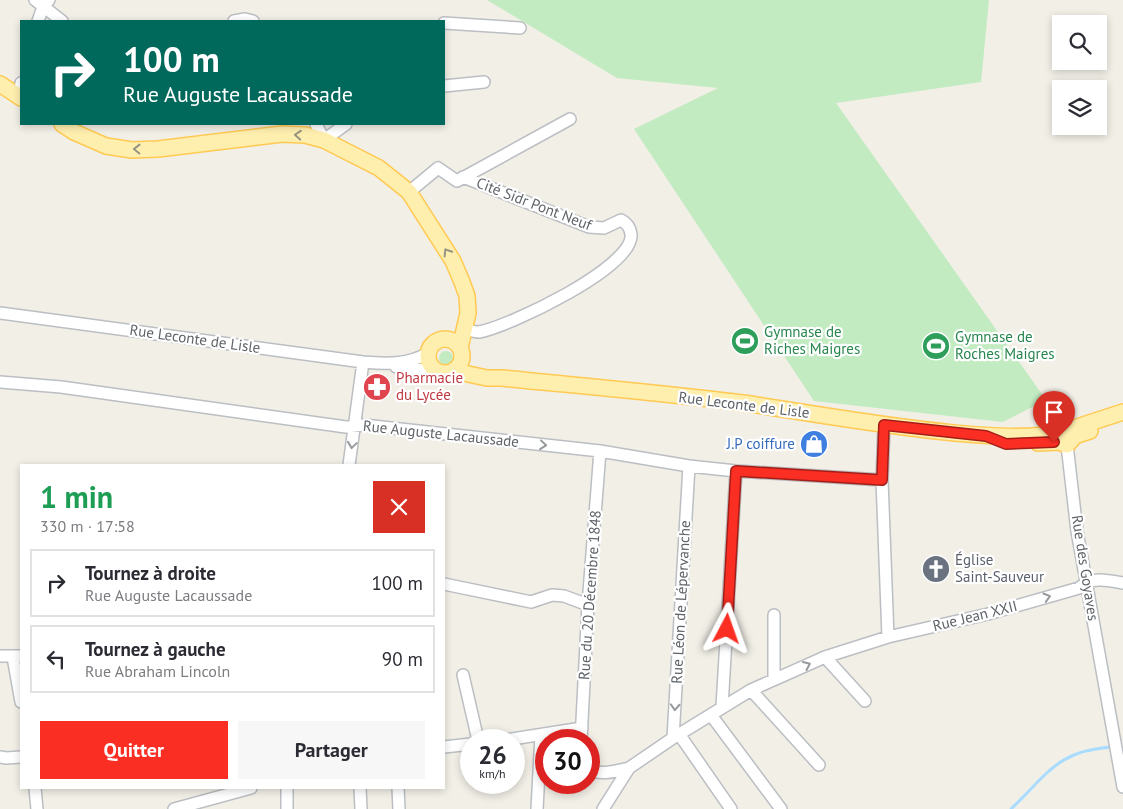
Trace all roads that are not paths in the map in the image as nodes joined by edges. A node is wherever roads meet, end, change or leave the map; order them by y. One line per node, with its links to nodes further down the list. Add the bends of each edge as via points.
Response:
1 (42, 2): 2 (street); 3 (street)
2 (38, 20)
3 (61, 20)
4 (445, 23): 5 (street)
5 (520, 28)
6 (484, 82): 8 (street)
7 (0, 84): 9 (main road)
8 (445, 86)
9 (20, 93)
10 (570, 119): 16 (street, Cité Sidr Pont Neuf)
11 (64, 125): 15 (main road, one-way to 11, via 282,134 132,150 106,146)
12 (316, 125): 15 (street)
13 (325, 125): 15 (street)
14 (345, 125): 15 (street)
15 (324, 140): 17 (main road, via 379,168)
16 (464, 178): 17 (street, Cité Sidr Pont Neuf, via 457,181 438,168); 20 (street, Cité Sidr Pont Neuf, via 589,227 604,228 621,220 631,229 632,241 603,271 563,296 494,328 476,332)
17 (409, 192): 18 (main road, one-way to 17, via 453,261)
18 (467, 296): 20 (main road, via 468,313); 21 (main road)
19 (0, 313): 23 (street, Rue Leconte de Lisle)
20 (464, 329): 21 (main road)
21 (456, 348): 22 (main road, via 436,342); 26 (main road, via 460,363); 27 (main road, Rue Leconte de Lisle, via 467,362)
22 (428, 352): 24 (street, Rue Leconte de Lisle, via 418,359); 25 (main road, via 428,362)
23 (363, 362): 24 (street, Rue Leconte de Lisle); 32 (street)
24 (390, 364): 25 (street, Rue Leconte de Lisle, via 398,368)
25 (434, 370): 26 (main road)
26 (454, 371): 27 (main road, Rue Leconte de Lisle)
27 (502, 378): 31 (main road, Rue Leconte de Lisle, via 743,403)
28 (0, 382): 32 (street, Rue Auguste Lacaussade, via 61,387)
29 (1123, 412): 33 (main road, Rue Leconte de Lisle)
30 (1123, 420): 33 (main road, Rue Leconte de Lisle)
31 (884, 425): 33 (main road, Rue Leconte de Lisle, via 986,436); 38 (street)
32 (355, 426): 34 (street, Rue Auguste Lacaussade, one-way to 34); 35 (street, one-way to 35)
33 (1065, 437): 39 (street, Rue des Goyaves)
34 (600, 451): 36 (street, Rue Auguste Lacaussade); 42 (street, Rue du 20 Décembre 1848)
35 (349, 464)
36 (689, 466): 37 (street, Rue Auguste Lacaussade); 57 (street, Rue Léon de Lépervanche, one-way to 57)
37 (736, 471): 38 (street, Rue Auguste Lacaussade); 53 (street)
38 (882, 480): 44 (street)
39 (1086, 582): 40 (street, Rue Jean XXII, via 1098,579); 44 (street, Rue Jean XXII, one-way to 39, via 988,614 1079,588); 65 (street, Rue des Goyaves)
40 (1123, 583)
41 (445, 584): 42 (street, via 531,602 552,595 564,596)
42 (588, 605): 56 (street, Rue du 20 Décembre 1848)
43 (774, 615): 49 (street)
44 (888, 637): 47 (street, Rue Jean XXII)
45 (0, 656): 46 (street)
46 (17, 656): 50 (street)
47 (825, 657): 49 (street, Rue Jean XXII, one-way to 47); 52 (street)
48 (463, 675): 55 (street)
49 (774, 680): 51 (street, Rue Jean XXII)
50 (20, 690)
51 (751, 690): 53 (street, Rue Jean XXII); 62 (street)
52 (865, 701)
53 (722, 707): 54 (street, Rue Jean XXII)
54 (711, 714): 57 (street, Rue Jean XXII); 81 (street)
55 (475, 729)
56 (582, 729)
57 (676, 736): 63 (street, Rue Jean XXII); 80 (street)
58 (460, 745): 59 (street)
59 (445, 747)
60 (0, 757): 61 (street)
61 (20, 757)
62 (819, 765)
63 (629, 768): 64 (street); 79 (street, Rue Jean XXII)
64 (600, 773)
65 (1123, 788)
66 (35, 789): 73 (street)
67 (249, 789): 72 (street)
68 (287, 789): 75 (street)
69 (360, 789): 76 (street)
70 (398, 789): 77 (street)
71 (538, 794): 78 (street)
72 (218, 803): 74 (street)
73 (38, 809)
74 (174, 809)
75 (287, 809)
76 (360, 809)
77 (399, 809)
78 (537, 809)
79 (603, 809)
80 (732, 809)
81 (781, 809)

